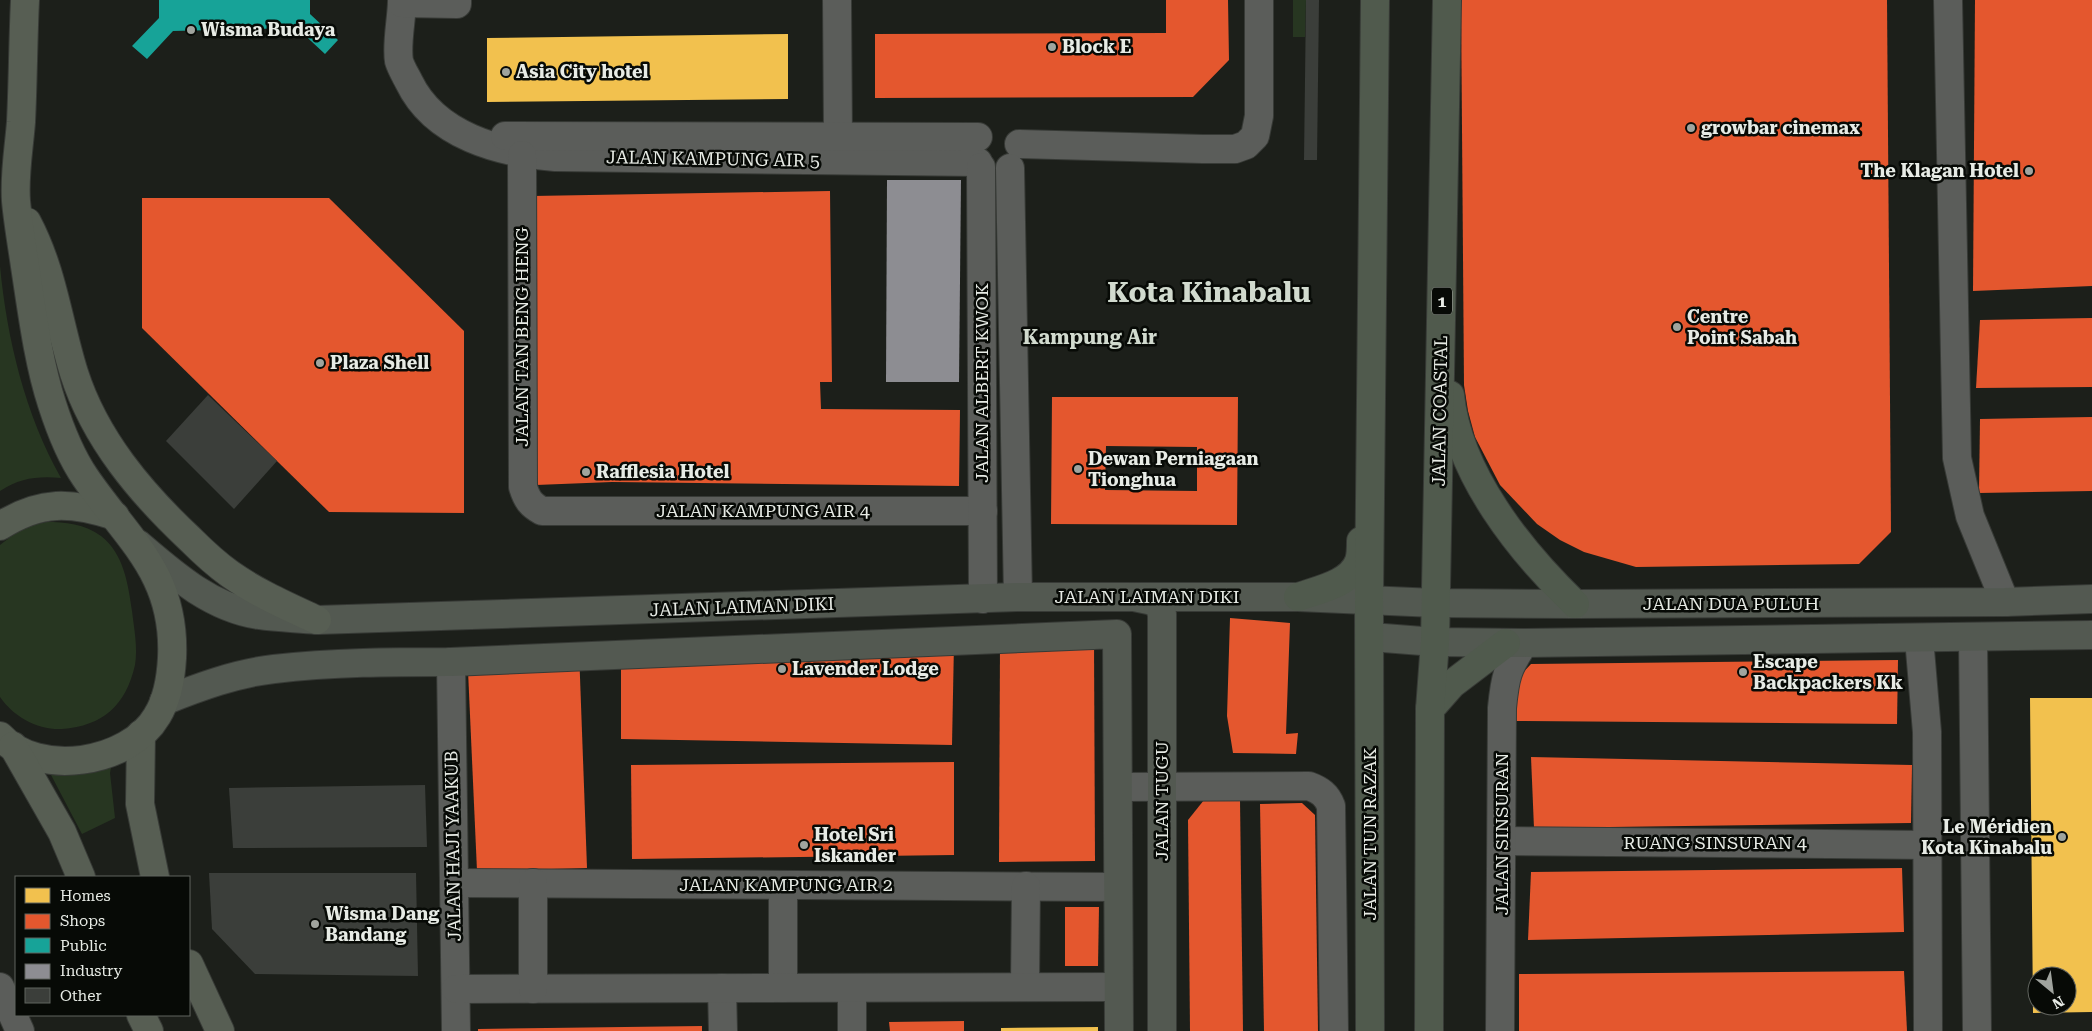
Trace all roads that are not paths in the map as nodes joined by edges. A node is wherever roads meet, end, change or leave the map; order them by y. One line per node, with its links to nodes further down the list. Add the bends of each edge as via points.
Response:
1 (25, 0): 14 (main road)
2 (456, 0): 8 (street, via 456,4)
3 (837, 0): 10 (street)
4 (1259, 0): 13 (street, via 1259,116 1255,136 1246,145 1235,149)
5 (1375, 0): 16 (highway)
6 (1448, 0): 15 (highway, JALAN COASTAL / 1)
7 (1948, 0): 28 (street, via 1957,458 1970,516)
8 (402, 2): 9 (street, JALAN KAMPUNG AIR 5, via 399,61 414,94 426,109)
9 (454, 128): 10 (street, via 522,137); 11 (street, JALAN KAMPUNG AIR 5, via 497,149)
10 (838, 137): 12 (street)
11 (522, 155): 12 (street, JALAN KAMPUNG AIR 5); 18 (street, JALAN TAN BENG HENG, via 523,487 530,504)
12 (979, 155): 13 (street, via 995,172); 13 (street, via 988,128 1001,127 1012,133); 17 (street, JALAN ALBERT KWOK)
13 (1015, 156): 23 (street, JALAN ALBERT KWOK)
14 (16, 201): 19 (main road, via 31,307 51,402 63,436 84,475); 31 (main road, via 41,248 74,373 89,413 135,482 165,516 228,573)
15 (1442, 308): 29 (highway, JALAN COASTAL / 1); 30 (highway, via 1451,405 1466,456 1511,534)
16 (1370, 462): 24 (highway, via 1359,560 1355,569 1333,585); 26 (highway)
17 (983, 511): 18 (street, JALAN KAMPUNG AIR 4); 25 (street, JALAN ALBERT KWOK)
18 (542, 512)
19 (115, 516): 20 (main road, via 83,506 51,506 21,514); 21 (main road)
20 (0, 526)
21 (137, 542): 31 (street, JALAN LAIMAN DIKI, via 180,581 217,601 258,615); 39 (main road, via 164,594 170,628 172,658)
22 (1128, 596): 23 (street, JALAN LAIMAN DIKI); 24 (street, JALAN LAIMAN DIKI); 43 (street, JALAN TUGU, via 1158,602 1162,614)
23 (1018, 597): 25 (street, JALAN LAIMAN DIKI)
24 (1298, 597): 26 (street, JALAN LAIMAN DIKI)
25 (983, 599): 31 (street, JALAN LAIMAN DIKI)
26 (1369, 599): 29 (street, JALAN DUA PULUH); 33 (highway)
27 (2092, 599): 28 (street, JALAN DUA PULUH)
28 (2005, 602): 30 (street, JALAN DUA PULUH)
29 (1435, 603): 30 (street, JALAN DUA PULUH); 36 (highway, JALAN COASTAL / 1)
30 (1575, 604)
31 (317, 620)
32 (2092, 635): 34 (street, JALAN DUA PULUH)
33 (1371, 637): 36 (street, JALAN DUA PULUH); 73 (highway, JALAN TUN RAZAK)
34 (1974, 637): 35 (street, JALAN DUA PULUH); 77 (street)
35 (1919, 638): 37 (street, JALAN DUA PULUH); 46 (street, via 1927,732)
36 (1435, 642): 37 (street, JALAN DUA PULUH); 40 (highway)
37 (1515, 643): 40 (highway, via 1452,684); 45 (street, JALAN SINSURAN, via 1504,681)
38 (451, 662): 39 (street, JALAN LAIMAN DIKI, via 359,663 273,669 206,684); 44 (street, JALAN LAIMAN DIKI, via 1117,634); 49 (street, JALAN HAJI YAAKUB)
39 (164, 701): 41 (main road, via 156,718)
40 (1430, 709): 74 (highway)
41 (141, 734): 42 (main road, via 124,745 77,762 30,756); 48 (main road, via 140,804)
42 (7, 741): 47 (main road, via 62,832)
43 (1161, 786): 44 (street); 71 (street, JALAN TUGU); 72 (street, via 1309,786 1319,790 1329,801)
44 (1118, 787): 53 (street)
45 (1502, 841): 46 (street, RUANG SINSURAN 4); 75 (street, JALAN SINSURAN)
46 (1928, 845): 76 (street)
47 (82, 876)
48 (155, 876)
49 (454, 883): 50 (street, JALAN KAMPUNG AIR 2); 61 (street, JALAN HAJI YAAKUB)
50 (533, 883): 51 (street, JALAN KAMPUNG AIR 2); 62 (street)
51 (783, 885): 52 (street, JALAN KAMPUNG AIR 2); 59 (street)
52 (1026, 886): 53 (street, JALAN KAMPUNG AIR 2); 55 (street)
53 (1118, 887): 56 (street)
54 (190, 966): 66 (main road)
55 (1025, 987): 56 (street); 60 (street)
56 (1118, 987): 70 (street)
57 (0, 988): 64 (street)
58 (722, 988): 59 (street); 62 (street); 68 (street)
59 (783, 988): 60 (street)
60 (852, 988): 69 (street)
61 (456, 989): 62 (street); 67 (street, JALAN HAJI YAAKUB)
62 (533, 989)
63 (142, 1016): 65 (main road)
64 (14, 1029)
65 (149, 1031)
66 (220, 1031)
67 (456, 1031)
68 (722, 1031)
69 (852, 1031)
70 (1119, 1031)
71 (1162, 1031)
72 (1334, 1031)
73 (1370, 1031)
74 (1429, 1031)
75 (1500, 1031)
76 (1928, 1031)
77 (1977, 1031)

